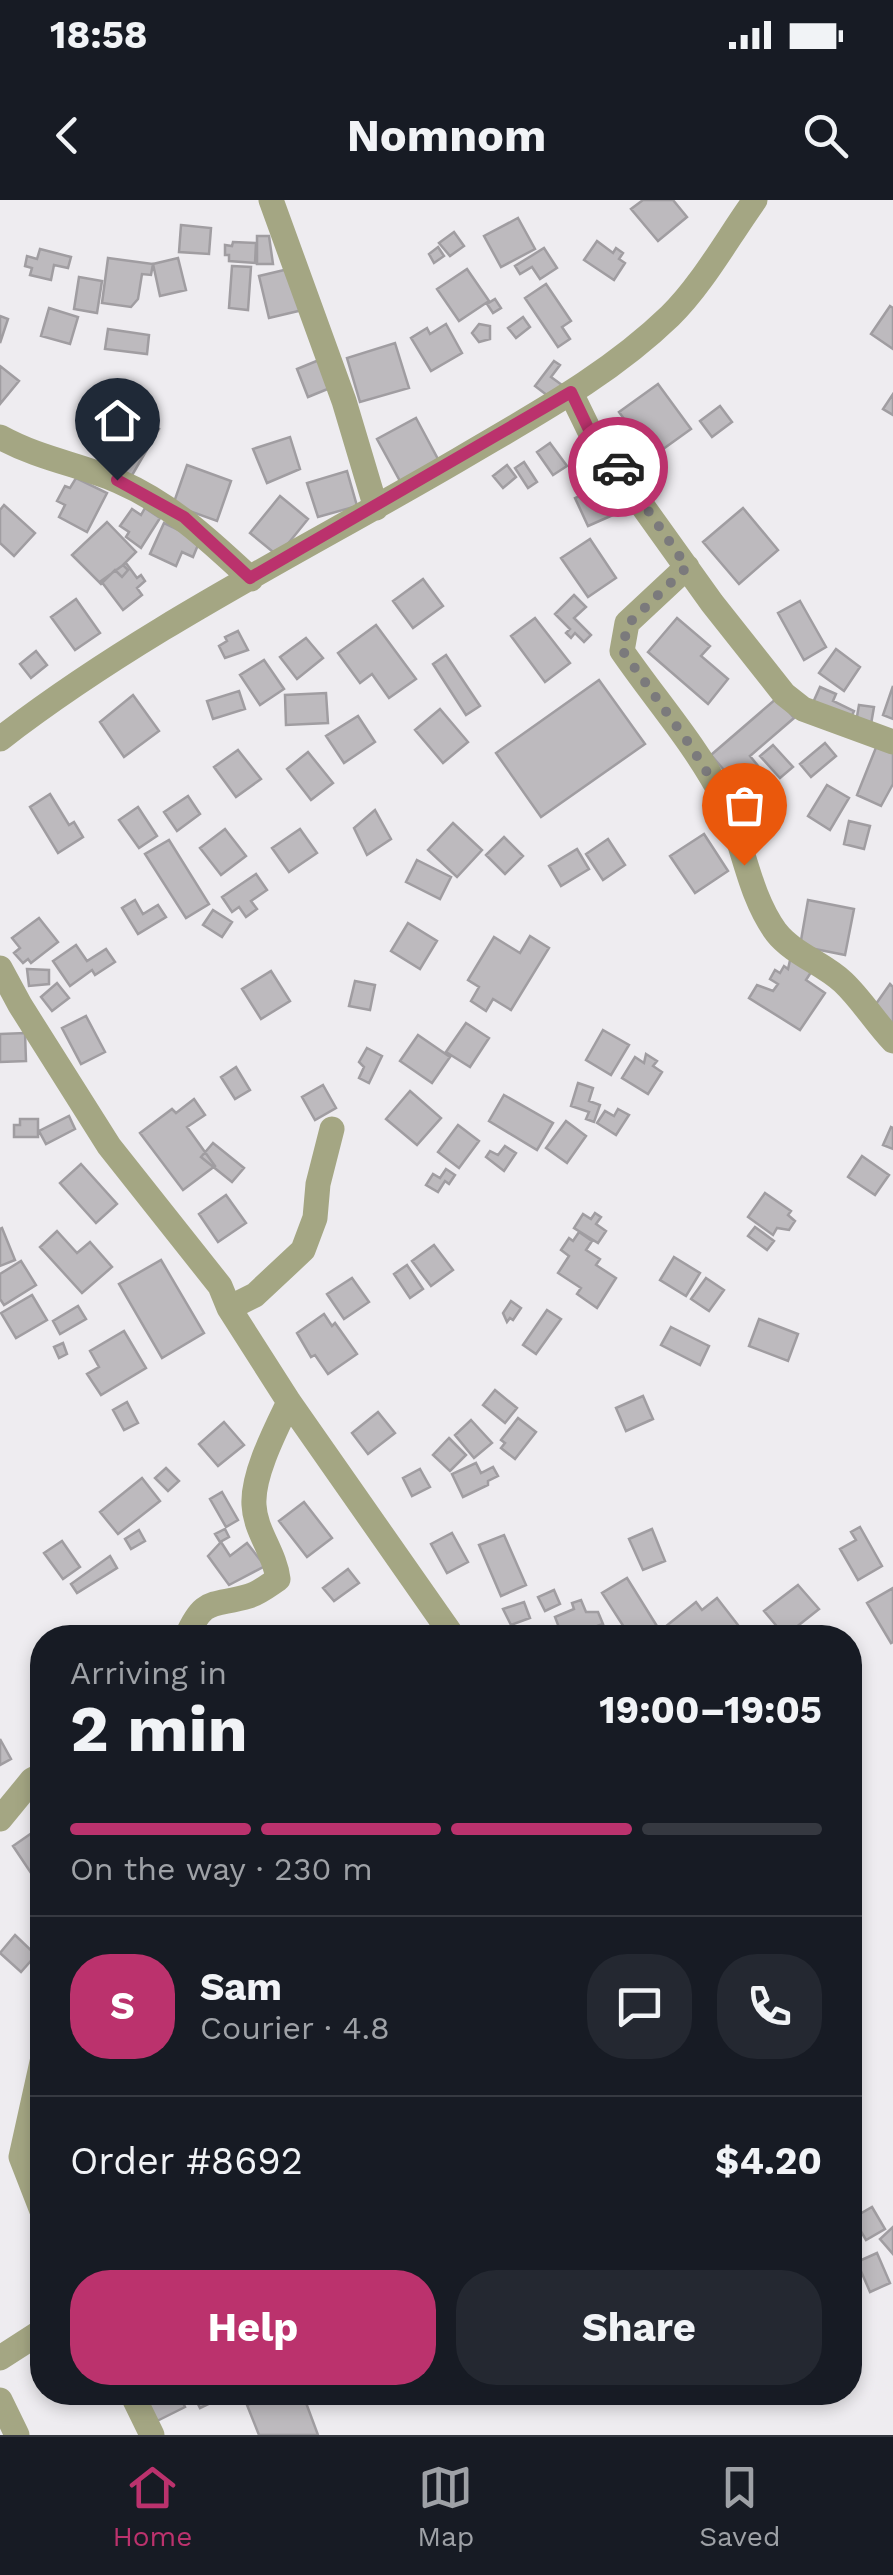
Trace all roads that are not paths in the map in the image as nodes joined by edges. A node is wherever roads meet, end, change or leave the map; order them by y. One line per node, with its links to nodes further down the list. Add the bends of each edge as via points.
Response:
1 (270, 200): 5 (street)
2 (755, 200): 3 (street, via 674,312)
3 (571, 392): 5 (street); 6 (street, via 591,434)
4 (0, 438): 7 (street, via 117,480 178,513)
5 (376, 508): 7 (street)
6 (687, 567): 9 (street, via 784,694 803,709); 11 (street, via 628,624 622,650 723,798 744,865 776,932 844,983)
7 (250, 578): 8 (street)
8 (0, 740)
9 (893, 742)
10 (0, 968): 13 (street, via 110,1146 220,1286)
11 (893, 1041)
12 (332, 1129): 13 (street, via 303,1250 255,1295)
13 (229, 1308): 14 (street)
14 (289, 1402): 15 (street, via 268,1445 254,1505 278,1579 251,1596 220,1600 196,1614); 16 (street)
15 (191, 1625)
16 (445, 1625)
17 (30, 1782): 18 (street)
18 (0, 1819)
19 (30, 2116): 20 (street, via 21,2157)
20 (30, 2180)
21 (30, 2339): 22 (street)
22 (0, 2358)
23 (0, 2400): 25 (street)
24 (137, 2405): 26 (street)
25 (18, 2435)
26 (152, 2435)

